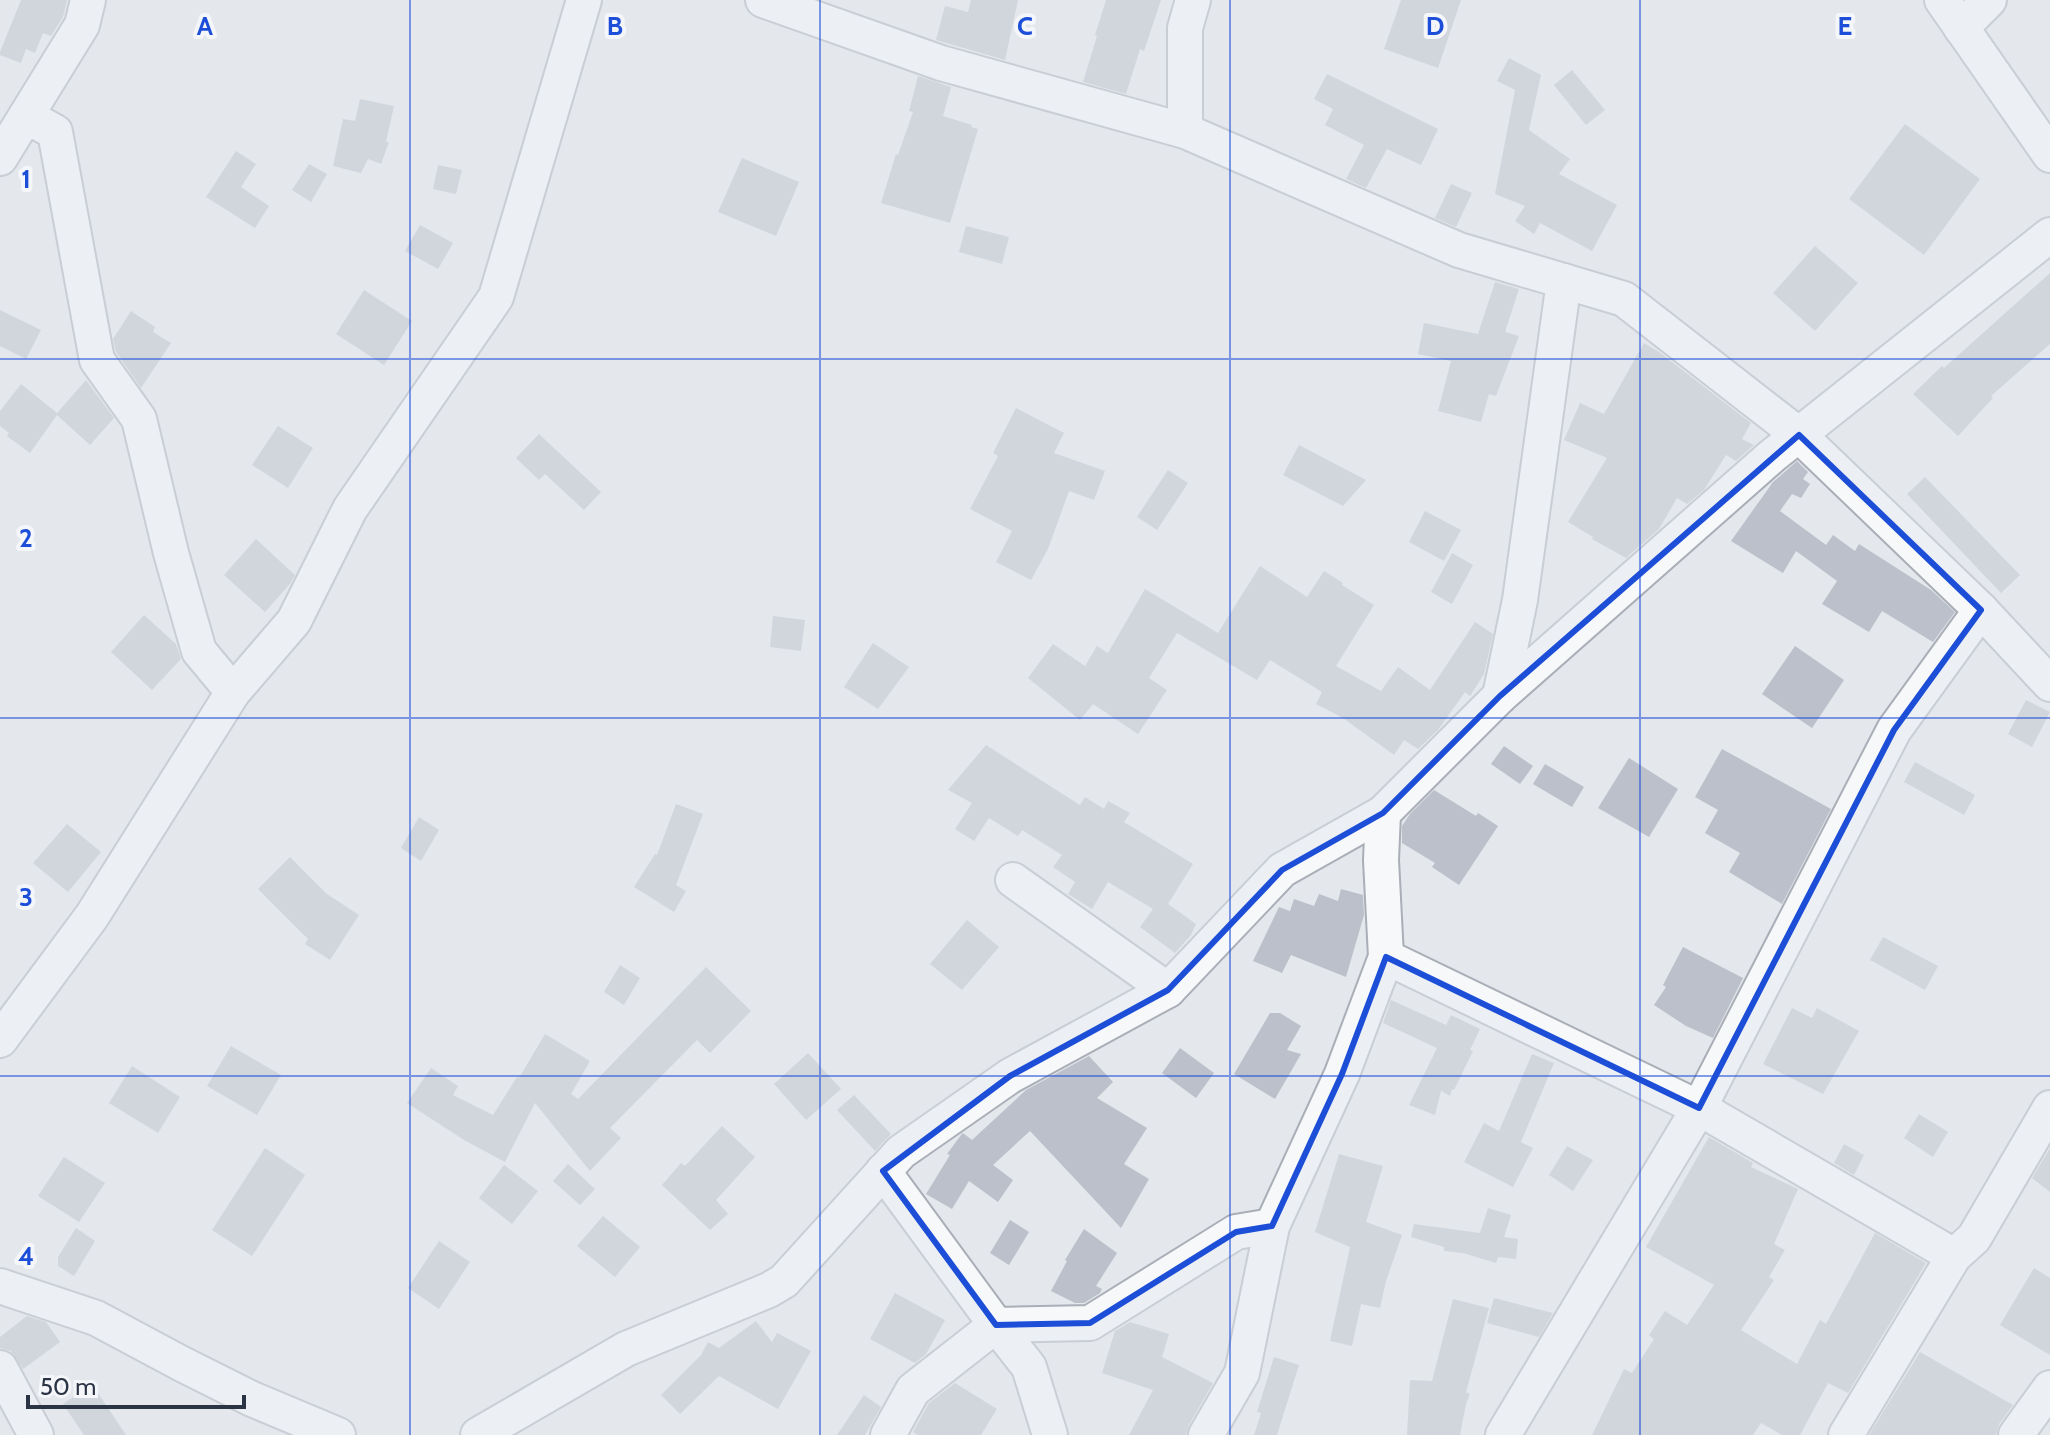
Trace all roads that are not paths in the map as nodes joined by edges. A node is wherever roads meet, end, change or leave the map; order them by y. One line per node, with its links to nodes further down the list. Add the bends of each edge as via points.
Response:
1 (88, 0): 8 (street, via 82,25)
2 (584, 0): 17 (street, via 496,297 350,509 294,621)
3 (763, 0): 9 (street, via 941,63)
4 (1193, 0): 9 (street, via 1185,28)
5 (1942, 0): 7 (street)
6 (1989, 0): 7 (street)
7 (1961, 28): 10 (street)
8 (26, 116): 11 (street); 17 (street, via 55,132 97,360 139,419 199,651)
9 (1185, 131): 13 (street, via 1459,250)
10 (2050, 155)
11 (0, 158)
12 (2050, 235): 14 (street)
13 (1564, 281): 14 (street, via 1624,299); 18 (street, via 1520,600)
14 (1799, 435): 15 (street); 18 (street)
15 (1981, 610): 16 (street); 24 (street, via 1894,730)
16 (2050, 684)
17 (233, 692): 23 (street, via 92,916)
18 (1500, 696): 19 (street)
19 (1383, 813): 21 (street); 22 (street, via 1282,870)
20 (1013, 880): 22 (street)
21 (1386, 957): 24 (street); 27 (street, via 1342,1074)
22 (1168, 990): 26 (street, via 1010,1076 901,1152)
23 (0, 1040)
24 (1699, 1108): 28 (street); 39 (street)
25 (2050, 1108): 28 (street, via 1974,1238)
26 (883, 1171): 30 (street); 35 (street, via 784,1281 626,1349)
27 (1272, 1226): 30 (street, via 1236,1232 1090,1323); 38 (street, via 1242,1373)
28 (1954, 1256): 40 (street)
29 (0, 1286): 34 (street, via 96,1318 252,1399)
30 (996, 1325): 36 (street, via 913,1390); 37 (street, via 1029,1367)
31 (0, 1368): 33 (street)
32 (2050, 1388): 41 (street)
33 (36, 1435)
34 (338, 1435)
35 (478, 1435)
36 (888, 1435)
37 (1050, 1435)
38 (1206, 1435)
39 (1503, 1435)
40 (1846, 1435)
41 (2016, 1435)

